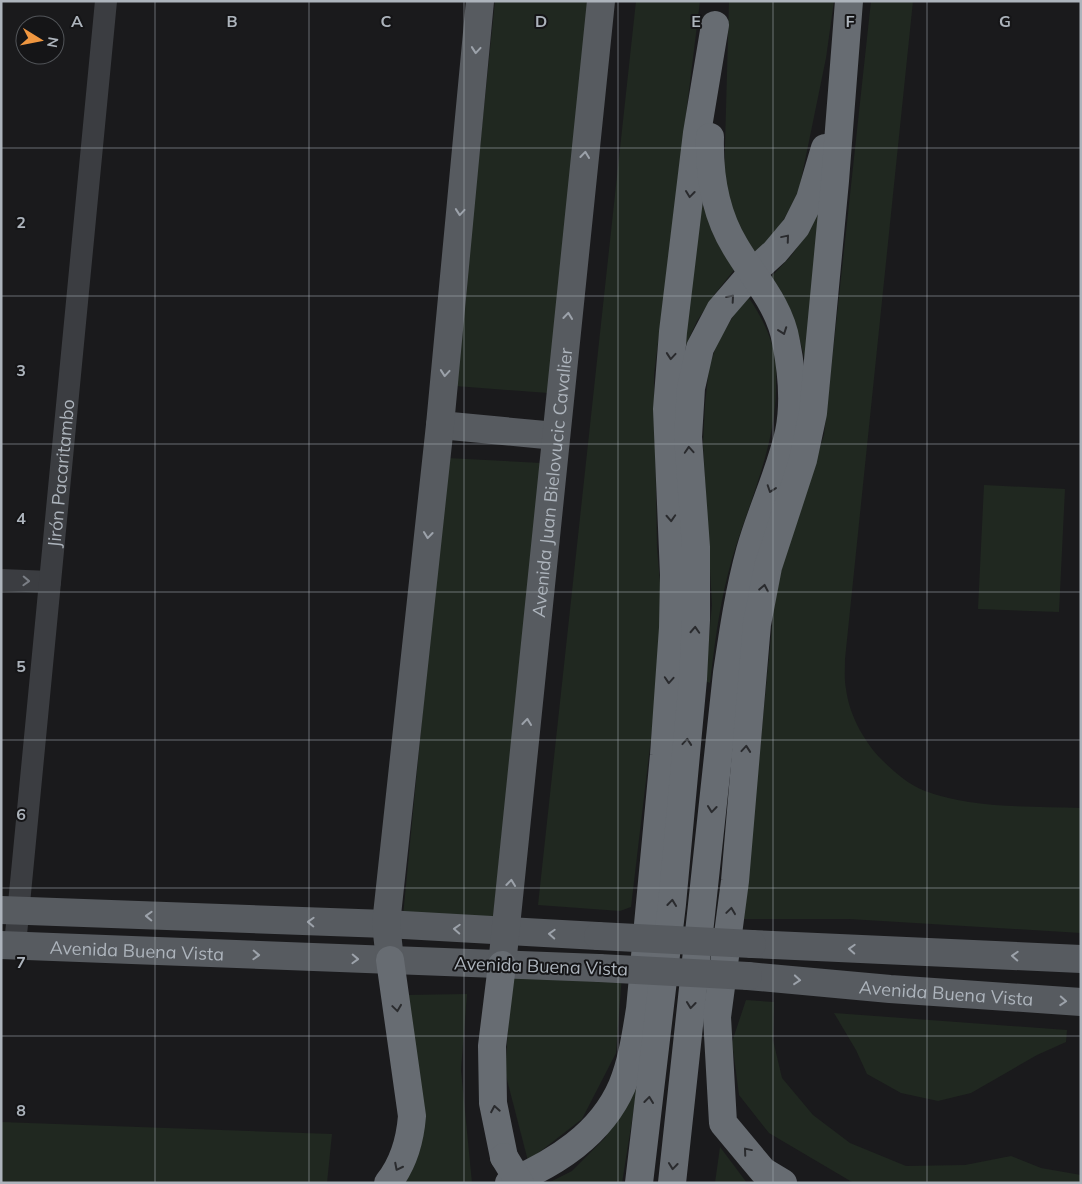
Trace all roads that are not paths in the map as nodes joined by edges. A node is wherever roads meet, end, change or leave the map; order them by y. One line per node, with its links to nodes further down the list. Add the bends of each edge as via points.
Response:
1 (106, 1): 10 (street, Jirón Pacaritambo)
2 (480, 1): 7 (main road, one-way to 7)
3 (601, 1): 8 (main road, Avenida Juan Bielovucic Cavalier, one-way to 3)
4 (849, 7): 6 (highway, one-way to 4, via 796,227 810,199 823,160 838,90); 24 (highway, one-way to 4, via 763,1171 723,1123 717,1017 735,882 757,624 768,567 803,460 813,413)
5 (716, 13): 6 (highway, via 710,163 718,209); 19 (highway, one-way to 19, via 673,332 667,409 673,628 664,755 636,1033 622,1085 606,1115 593,1130 541,1168)
6 (752, 273): 22 (highway, one-way to 6, via 672,904 693,678 696,547 688,436 691,388 700,348 720,310); 23 (highway, one-way to 23, via 772,302 786,340 793,390 789,432 750,549 736,610)
7 (440, 426): 8 (main road); 12 (main road, one-way to 12)
8 (556, 436): 13 (main road, Avenida Juan Bielovucic Cavalier, one-way to 8)
9 (1, 580): 10 (street, one-way to 10)
10 (50, 582): 11 (street, Jirón Pacaritambo)
11 (10, 911): 12 (main road, Avenida Buena Vista, one-way to 11); 14 (street, Jirón Pacaritambo)
12 (386, 924): 13 (main road, Avenida Buena Vista, one-way to 12); 16 (main road)
13 (506, 932): 15 (main road, Avenida Buena Vista, one-way to 13, bridge); 17 (main road, Avenida Juan Bielovucic Cavalier)
14 (8, 945): 16 (main road, Avenida Buena Vista, one-way to 16)
15 (1081, 959)
16 (390, 960): 17 (main road, Avenida Buena Vista); 20 (highway, one-way to 20, via 412,1116 406,1152)
17 (502, 965): 18 (main road, Avenida Buena Vista, one-way to 18, bridge, via 748,976); 19 (highway, one-way to 17, via 493,1103 492,1046)
18 (1081, 1002)
19 (506, 1170): 21 (highway, bridge)
20 (388, 1183)
21 (520, 1183)
22 (639, 1183)
23 (672, 1183)
24 (783, 1183)

